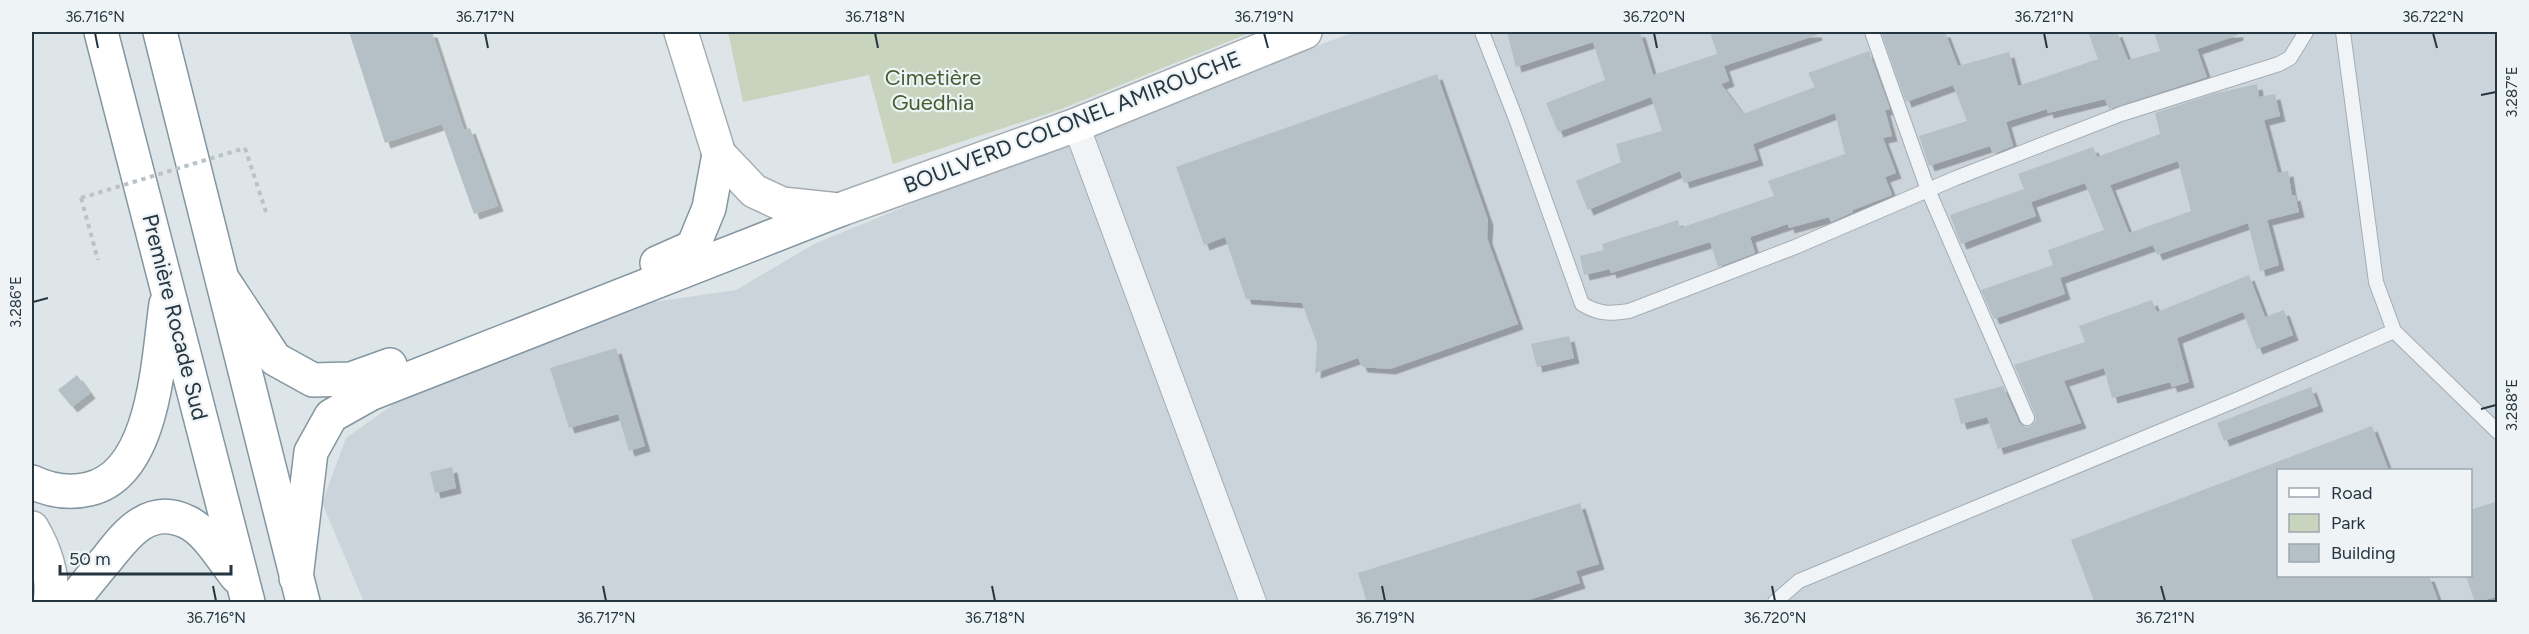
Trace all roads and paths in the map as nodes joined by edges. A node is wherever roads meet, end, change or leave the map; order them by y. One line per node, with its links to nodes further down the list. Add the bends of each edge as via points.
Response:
1 (101, 32): 16 (main road, Première Rocade Sud)
2 (160, 32): 15 (main road)
3 (681, 32): 10 (main road)
4 (1305, 32): 9 (main road, BOULVERD COLONEL AMIROUCHE)
5 (1482, 32): 11 (lane, via 1582,304 1594,312 1629,311)
6 (1872, 32): 11 (lane)
7 (2306, 32): 11 (lane, via 2289,58 2279,64 2121,114)
8 (2343, 32): 17 (lane, via 2376,282)
9 (1076, 125): 12 (main road, BOULVERD COLONEL AMIROUCHE); 26 (street)
10 (719, 154): 12 (main road, via 763,196 782,204); 15 (main road, via 709,208 693,247 640,271 351,379 312,380 275,358)
11 (1928, 190): 18 (lane)
12 (839, 210): 22 (main road, BOULVERD COLONEL AMIROUCHE, via 370,394 331,416 311,452)
13 (266, 212): 14 (path, bridge, via 245,148 81,198)
14 (98, 260)
15 (223, 280): 22 (main road)
16 (168, 291): 20 (main road, via 146,426 137,449 120,474 99,487 76,492 47,489); 23 (main road, Première Rocade Sud)
17 (2394, 330): 19 (lane); 27 (lane, via 2241,398 1799,581)
18 (2027, 418)
19 (2498, 432)
20 (32, 482)
21 (32, 528): 24 (main road, via 51,578)
22 (300, 590)
23 (245, 593): 25 (main road, via 202,534 188,522 170,516 152,517 135,525)
24 (50, 603)
25 (72, 603)
26 (1253, 603)
27 (1775, 603)

